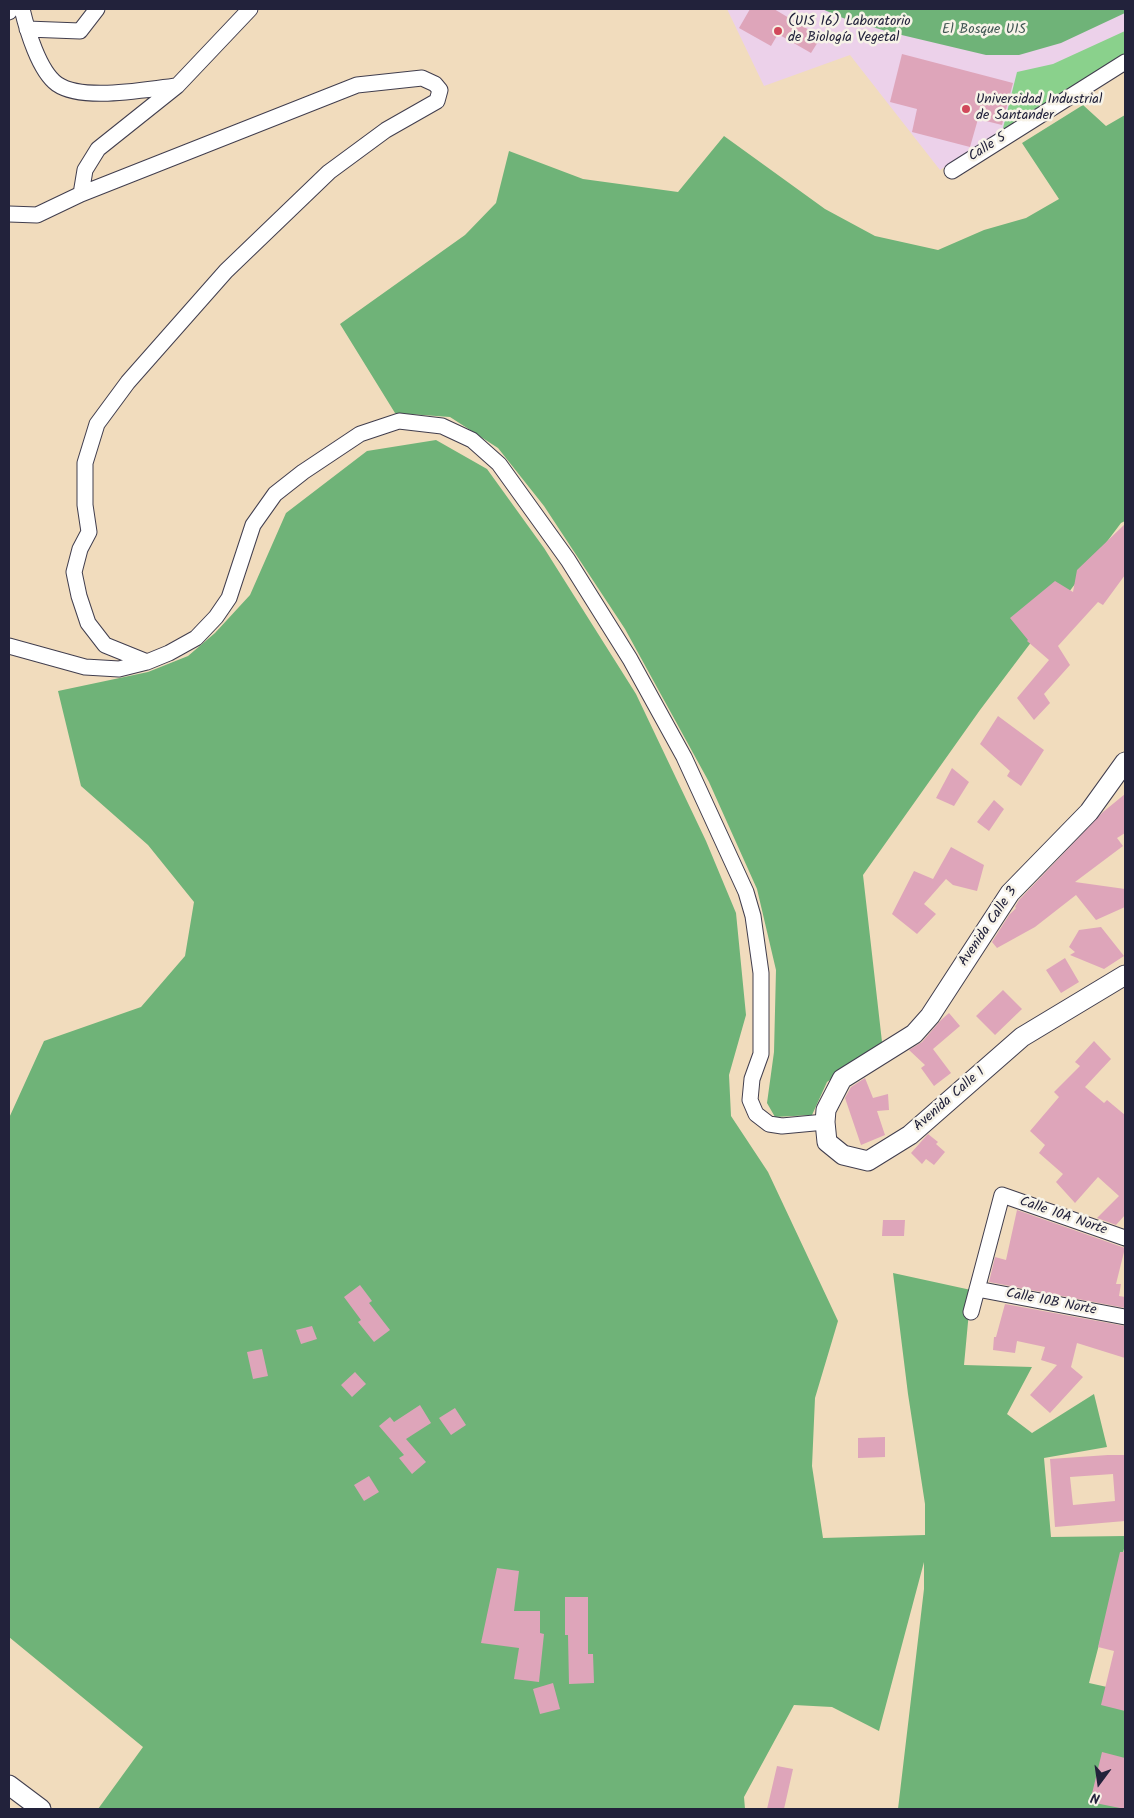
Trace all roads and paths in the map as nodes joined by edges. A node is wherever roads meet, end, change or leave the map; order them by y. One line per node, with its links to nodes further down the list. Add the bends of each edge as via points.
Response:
1 (22, 9): 5 (street)
2 (83, 9): 6 (street)
3 (97, 9): 6 (street)
4 (250, 9): 8 (street)
5 (27, 29): 6 (street); 8 (street, via 45,69 56,83 69,90 94,94)
6 (80, 31)
7 (1125, 62): 9 (street, Calle 5)
8 (177, 86): 10 (street, via 98,149 85,170)
9 (952, 171)
10 (81, 194): 11 (street, via 37,215); 15 (street, via 357,85 422,78 440,90 437,101 386,130 329,172 226,271 128,382 97,424 84,463 89,532 74,572 79,596 88,623 106,644)
11 (9, 214)
12 (9, 646): 13 (street)
13 (28, 652): 14 (street); 15 (street, via 84,666 119,669)
14 (9, 655)
15 (147, 662): 18 (street, via 196,638 216,617 230,598 252,525 274,494 303,472 360,434 399,421 442,426 472,440 499,464 568,560 630,659 684,757 746,892 753,916 761,973 761,1054 752,1079 750,1100 756,1114 769,1124 782,1126)
16 (1125, 762): 18 (street, Avenida Calle 3, via 1089,812 1010,893 930,1016 914,1034 842,1079 826,1110)
17 (1125, 975): 18 (street, Avenida Calle 1, via 1022,1037 910,1135 868,1161 843,1155 827,1142)
18 (825, 1122)
19 (1125, 1238): 20 (street, Calle 10A Norte, via 1002,1195)
20 (977, 1289): 21 (street); 22 (street, Calle 10B Norte)
21 (971, 1312)
22 (1125, 1317)
23 (9, 1785): 24 (street)
24 (41, 1809)

